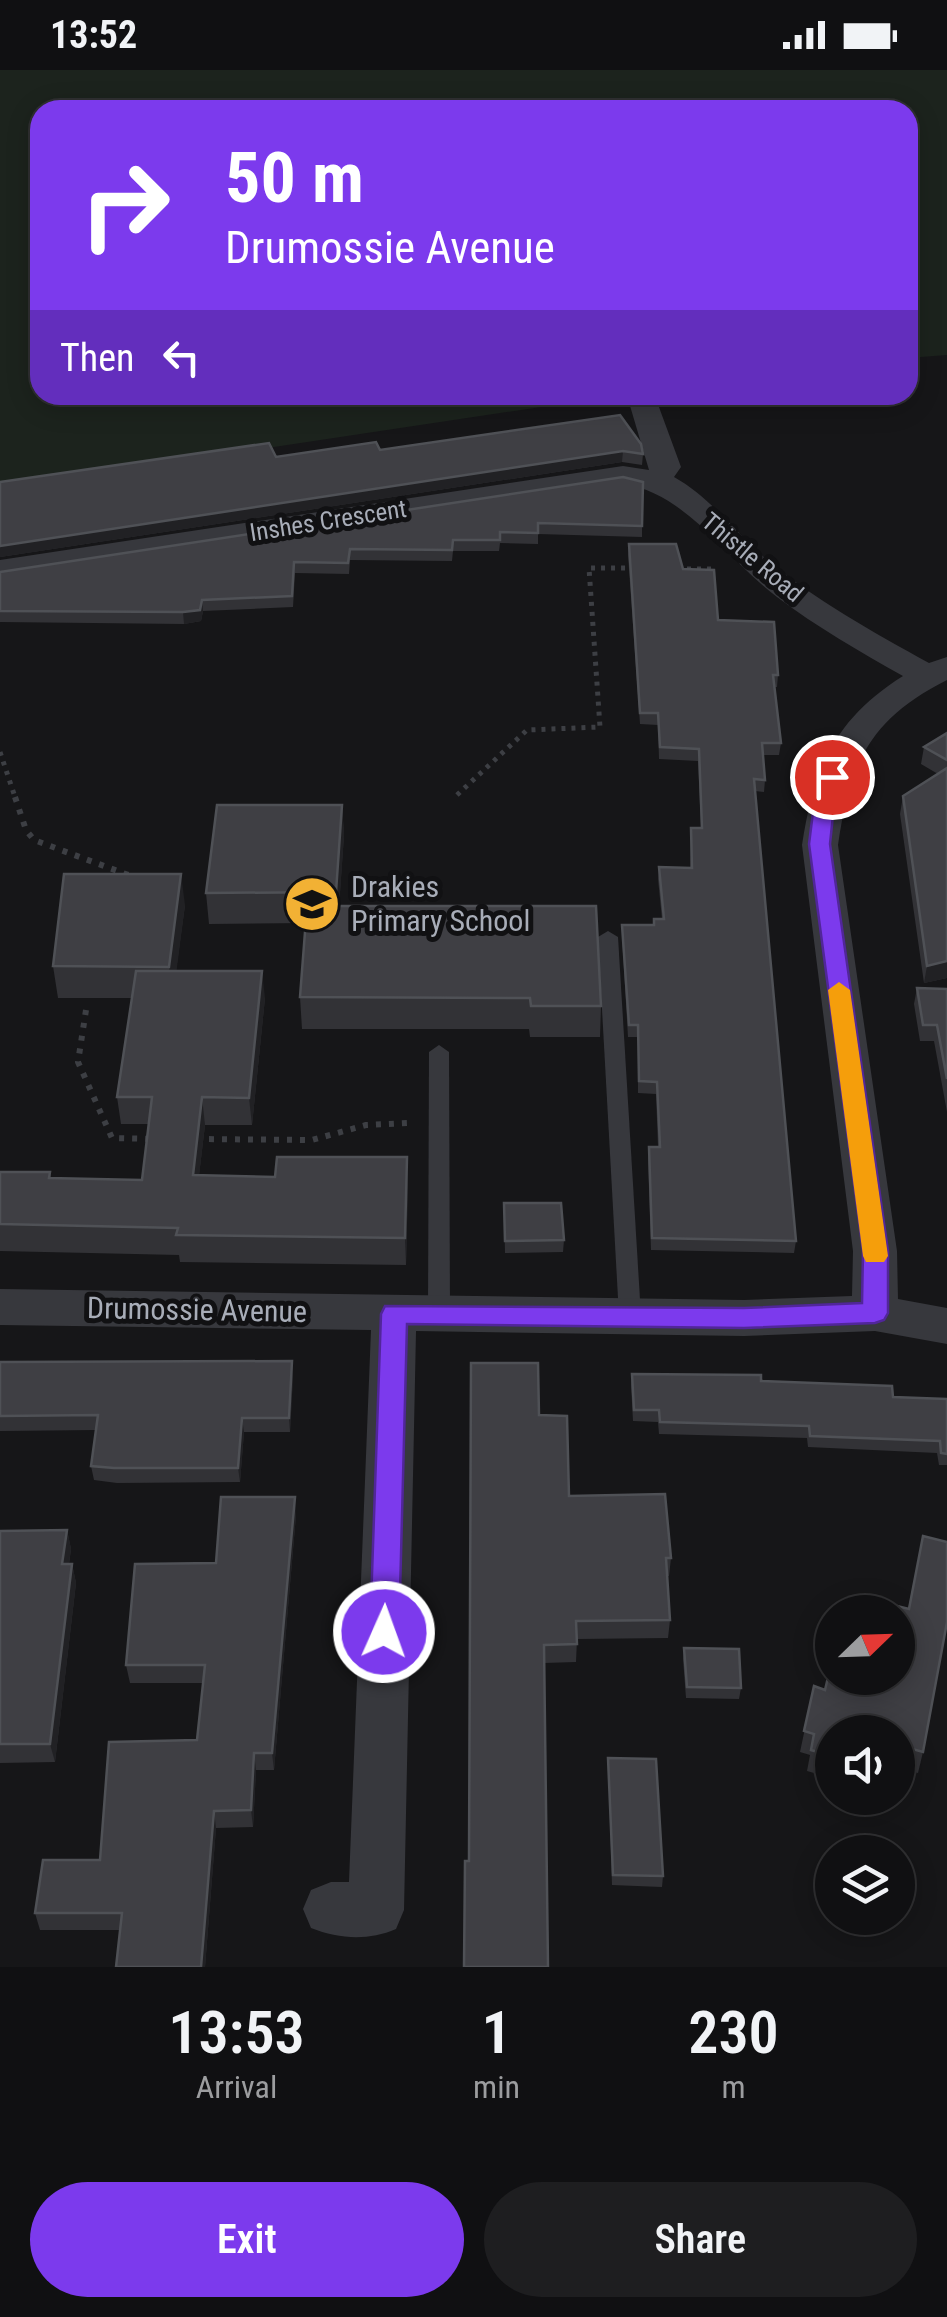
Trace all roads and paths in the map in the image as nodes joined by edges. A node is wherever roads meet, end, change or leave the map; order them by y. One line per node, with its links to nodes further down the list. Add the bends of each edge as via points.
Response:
1 (644, 405): 2 (street, via 666,466)
2 (656, 480): 3 (street, Thistle Road, via 681,492); 6 (street, Inshes Crescent, via 593,479)
3 (756, 566): 5 (path); 7 (street, Thistle Road, via 854,635)
4 (644, 568): 9 (path, via 589,568 600,727 528,730)
5 (662, 568)
6 (0, 570)
7 (938, 671): 18 (street, via 868,715 825,796 820,844 875,1251)
8 (0, 752): 10 (path, via 34,840)
9 (457, 795)
10 (138, 878)
11 (608, 937): 20 (lane)
12 (86, 1010): 15 (path, via 78,1062 112,1138)
13 (439, 1052): 14 (lane)
14 (436, 1122): 16 (path, via 366,1125 312,1140); 19 (lane)
15 (166, 1139)
16 (184, 1139)
17 (0, 1307): 19 (street, Drumossie Avenue)
18 (875, 1313): 20 (street, Drumossie Avenue); 21 (street, Drumossie Avenue)
19 (416, 1314): 20 (street, Drumossie Avenue); 22 (street, via 376,1910)
20 (630, 1316)
21 (947, 1326)
22 (331, 1909)

